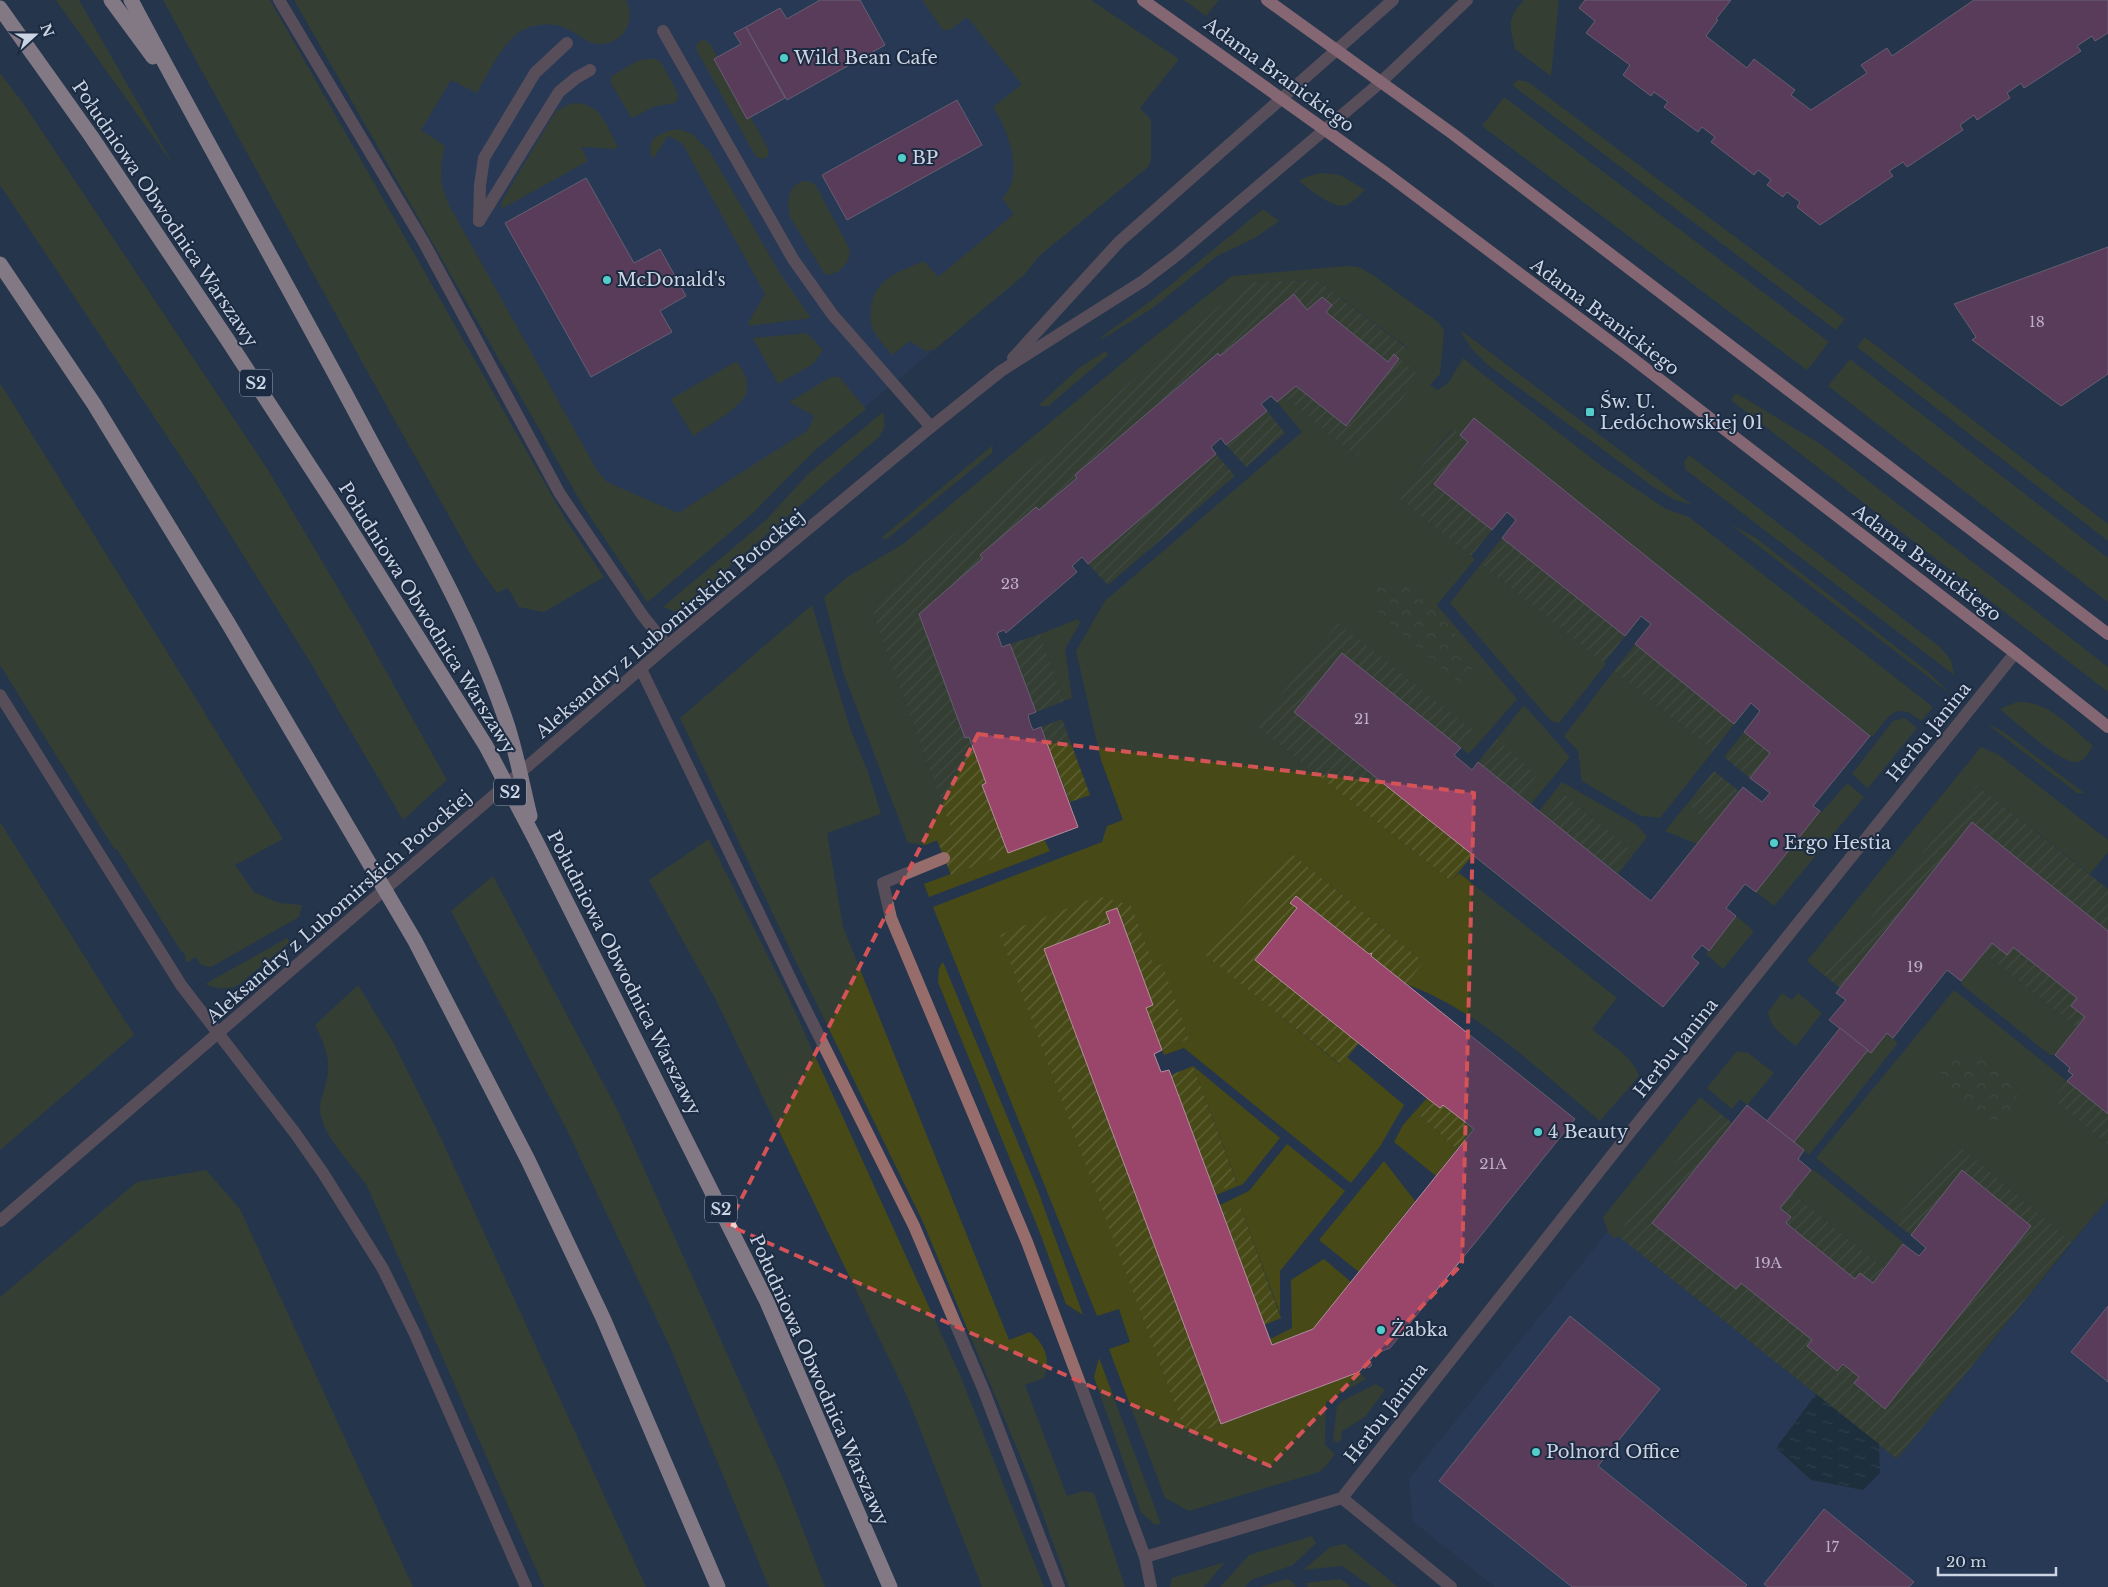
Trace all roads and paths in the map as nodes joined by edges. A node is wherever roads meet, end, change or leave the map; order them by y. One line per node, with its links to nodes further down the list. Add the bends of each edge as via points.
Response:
1 (111, 0): 15 (highway)
2 (131, 0): 15 (highway)
3 (279, 0): 21 (street, via 422,241 560,494)
4 (1144, 0): 14 (main road, Adama Branickiego)
5 (1267, 0): 11 (main road)
6 (1393, 0): 11 (street, Aleksandry z Lubomirskich Potockiej)
7 (1467, 0): 13 (street, Aleksandry z Lubomirskich Potockiej)
8 (0, 8): 26 (highway, Południowa Obwodnica Warszawy / S2, via 91,136 344,519 486,746)
9 (663, 31): 19 (street, via 793,260 832,314)
10 (567, 43): 12 (street, via 535,74 484,158 479,221 559,92)
11 (1337, 49): 13 (main road); 14 (street, Aleksandry z Lubomirskich Potockiej)
12 (590, 70)
13 (1381, 82): 16 (street, Aleksandry z Lubomirskich Potockiej); 20 (main road)
14 (1281, 99): 16 (main road, Adama Branickiego); 18 (street, Aleksandry z Lubomirskich Potockiej, via 1119,242)
15 (184, 100): 26 (highway, via 283,276 445,580 508,728)
16 (1325, 130): 18 (street, Aleksandry z Lubomirskich Potockiej, via 1143,281); 22 (main road, Adama Branickiego, via 1628,356)
17 (0, 264): 33 (highway, via 94,404 228,623 415,941 528,1160 603,1318)
18 (1001, 371): 19 (street, Aleksandry z Lubomirskich Potockiej)
19 (931, 427): 21 (street, Aleksandry z Lubomirskich Potockiej)
20 (2108, 634)
21 (667, 646): 23 (street, Aleksandry z Lubomirskich Potockiej)
22 (2015, 653): 25 (main road, Adama Branickiego); 30 (street, Herbu Janina)
23 (641, 669): 28 (street, Aleksandry z Lubomirskich Potockiej); 35 (street, via 914,1226 984,1392)
24 (0, 695): 28 (street, via 181,985)
25 (2108, 728)
26 (535, 839): 34 (highway, Południowa Obwodnica Warszawy / S2, via 767,1302)
27 (944, 858): 31 (street, via 883,882 891,918 1027,1242)
28 (218, 1035): 29 (street, Aleksandry z Lubomirskich Potockiej); 32 (street, via 295,1133 383,1269)
29 (0, 1221)
30 (1342, 1498): 31 (street); 37 (street)
31 (1145, 1557): 36 (street)
32 (526, 1587)
33 (718, 1587)
34 (890, 1587)
35 (1059, 1587)
36 (1151, 1587)
37 (1452, 1587)

